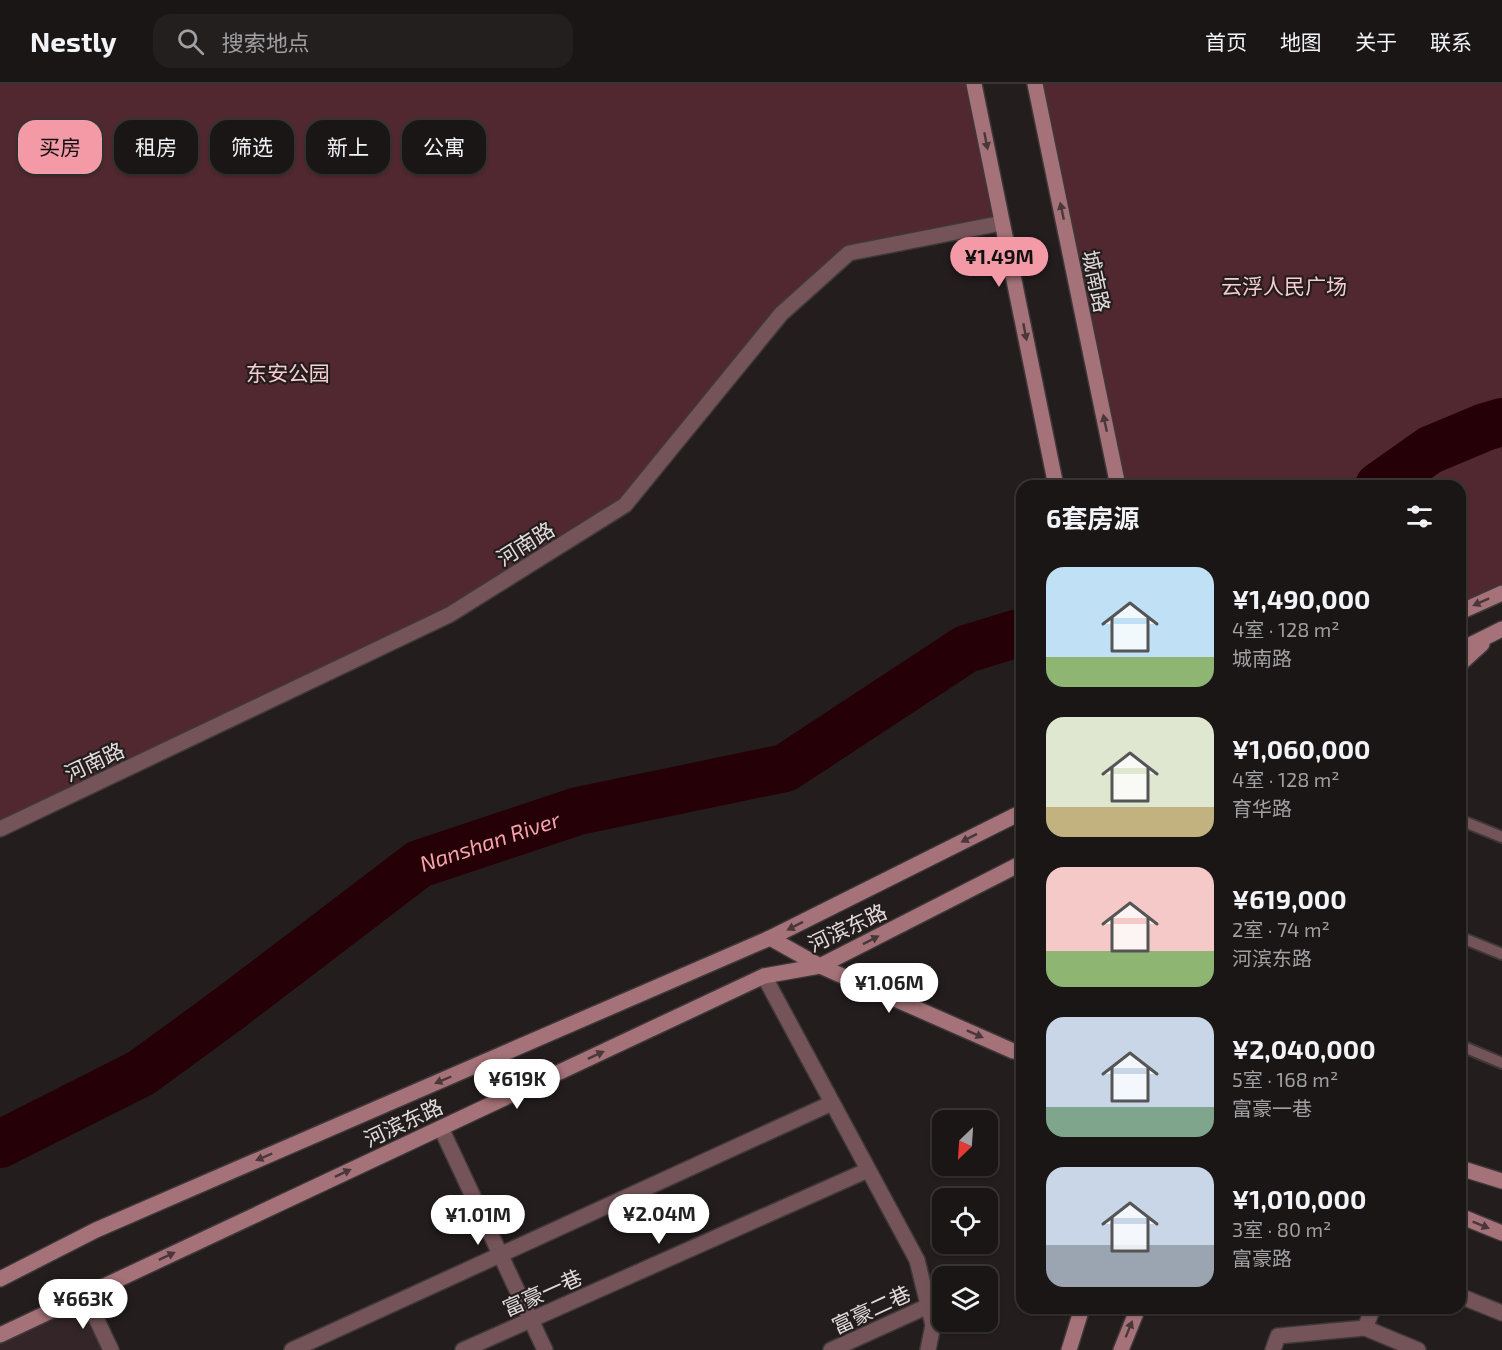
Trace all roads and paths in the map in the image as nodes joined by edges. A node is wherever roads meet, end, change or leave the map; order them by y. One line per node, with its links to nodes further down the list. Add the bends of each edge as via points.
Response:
1 (974, 84): 3 (main road, one-way to 3)
2 (1035, 84): 5 (main road, 城南路, one-way to 2)
3 (1002, 223): 4 (main road, one-way to 4); 13 (street, 河南路, via 849,253 781,314 625,505 448,615)
4 (1055, 480)
5 (1117, 480)
6 (1502, 593): 7 (main road, one-way to 7)
7 (1466, 609)
8 (1499, 634): 9 (main road); 10 (main road)
9 (1466, 648)
10 (1466, 659)
11 (1016, 815): 16 (main road, 河滨东路, one-way to 16)
12 (1466, 822): 14 (lane)
13 (0, 829)
14 (1502, 837)
15 (1016, 866): 19 (main road, 河滨东路, one-way to 15)
16 (770, 938): 19 (main road); 32 (main road, 河滨东路, one-way to 32, via 107,1225)
17 (1466, 939): 18 (lane)
18 (1502, 954)
19 (820, 966): 20 (main road, 河滨东路); 22 (main road, one-way to 22)
20 (764, 976): 24 (street); 25 (main road, 河滨东路, one-way to 20)
21 (1466, 1048): 23 (lane)
22 (1016, 1052)
23 (1502, 1063)
24 (832, 1103): 26 (street); 31 (street)
25 (441, 1128): 31 (street); 33 (main road, 河滨东路, one-way to 25)
26 (868, 1170): 35 (street, via 917,1260); 40 (street, 富豪一巷)
27 (1466, 1170): 28 (main road)
28 (1502, 1181)
29 (1466, 1218): 30 (main road, one-way to 30)
30 (1502, 1233)
31 (500, 1255): 40 (street); 44 (street)
32 (0, 1279)
33 (85, 1295): 42 (main road, 河滨东路); 43 (street)
34 (1466, 1298): 36 (street)
35 (928, 1305): 47 (street, 富豪二巷); 48 (street, via 933,1325)
36 (1502, 1313)
37 (1080, 1314): 49 (main road)
38 (1136, 1314): 50 (main road, one-way to 38)
39 (1371, 1314): 41 (street)
40 (531, 1320): 45 (street, 富豪一巷); 46 (street)
41 (1365, 1328): 51 (street, via 1278,1336); 52 (street)
42 (0, 1335)
43 (111, 1350)
44 (292, 1350)
45 (463, 1350)
46 (545, 1350)
47 (831, 1350)
48 (928, 1350)
49 (1069, 1350)
50 (1121, 1350)
51 (1273, 1350)
52 (1418, 1350)

